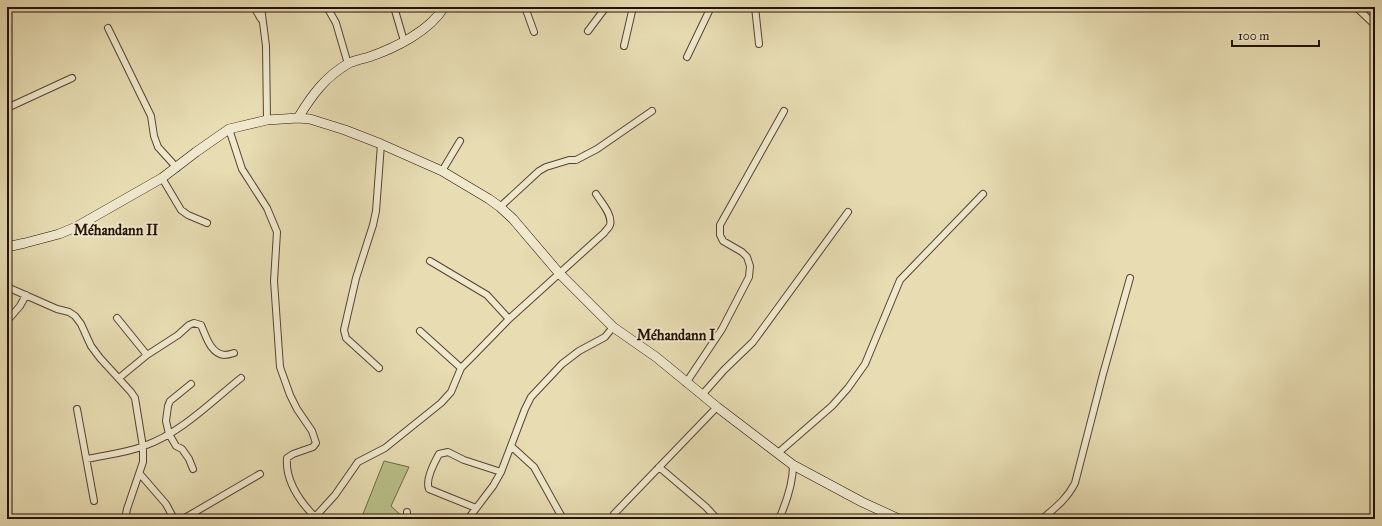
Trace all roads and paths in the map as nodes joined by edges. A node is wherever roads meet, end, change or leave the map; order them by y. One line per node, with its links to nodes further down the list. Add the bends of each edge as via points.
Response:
1 (254, 7): 12 (street)
2 (261, 7): 12 (street)
3 (326, 7): 21 (street, via 336,23)
4 (394, 7): 17 (street)
5 (444, 7): 17 (street, via 429,25)
6 (525, 7): 16 (street)
7 (606, 7): 15 (street)
8 (633, 7): 19 (street)
9 (711, 7): 20 (street)
10 (755, 7): 18 (street)
11 (1356, 7): 13 (street)
12 (262, 21): 27 (street, via 266,46)
13 (1375, 25)
14 (108, 28): 31 (street, via 151,116 158,147)
15 (588, 31)
16 (534, 32)
17 (404, 41): 21 (street)
18 (759, 44)
19 (624, 46)
20 (687, 57)
21 (348, 64): 26 (street, via 315,91)
22 (72, 78): 23 (street)
23 (7, 108)
24 (652, 111): 36 (street, via 597,149 576,160 539,171)
25 (784, 111): 56 (street, via 720,225 723,241 747,257 750,266 749,277 722,329)
26 (298, 118): 27 (street); 30 (street, via 310,119)
27 (267, 120): 28 (street)
28 (229, 129): 31 (street); 74 (street, via 242,169 267,208 277,232 274,281 280,367 290,395 312,431 316,443 314,447 292,454 287,458 286,464 299,500)
29 (460, 141): 32 (street)
30 (382, 144): 32 (street); 52 (street, via 376,211 344,330 346,338)
31 (177, 168): 33 (street)
32 (442, 171): 36 (street)
33 (162, 178): 38 (street, via 181,210); 39 (street, via 76,227)
34 (596, 194): 41 (street, via 611,220 610,226)
35 (983, 194): 64 (street, via 900,280 865,364 848,388 832,406)
36 (500, 207): 41 (street, via 531,238)
37 (848, 212): 58 (street, via 753,342)
38 (207, 223)
39 (7, 247)
40 (430, 261): 46 (street, via 487,295)
41 (559, 273): 46 (street); 48 (street)
42 (1130, 278): 84 (street, via 1075,483 1063,501)
43 (7, 287): 44 (street)
44 (26, 295): 47 (street); 54 (street, via 75,316 91,346)
45 (117, 318): 51 (street)
46 (509, 318): 53 (street)
47 (7, 322)
48 (612, 327): 56 (street, via 656,357); 63 (street, via 605,337 562,364 531,397)
49 (420, 331): 53 (street)
50 (234, 353): 51 (street, via 225,355 216,352 209,344 201,325 194,323)
51 (147, 355): 54 (street)
52 (379, 368)
53 (461, 368): 74 (street, via 451,392 441,403 385,448 358,462)
54 (119, 378): 62 (street, via 135,398)
55 (241, 378): 61 (street)
56 (686, 383): 58 (street)
57 (190, 384): 61 (street, via 170,400 166,421)
58 (702, 395): 59 (street)
59 (717, 407): 64 (street); 67 (street)
60 (77, 409): 65 (street)
61 (169, 434): 62 (street); 68 (street, via 176,446 182,449)
62 (143, 446): 65 (street); 70 (street)
63 (511, 446): 69 (street); 79 (street, via 534,467)
64 (778, 453): 66 (street)
65 (86, 458): 72 (street)
66 (793, 465): 82 (street, via 790,491); 83 (street)
67 (659, 467): 80 (street); 81 (street)
68 (193, 469)
69 (501, 472): 73 (street); 73 (street, via 448,452 438,454 428,480 429,489)
70 (140, 474): 75 (street, via 127,509); 76 (street, via 166,504)
71 (260, 474): 77 (street)
72 (94, 501)
73 (476, 508): 78 (street)
74 (316, 518)
75 (126, 519)
76 (174, 519)
77 (183, 519)
78 (468, 519)
79 (563, 519)
80 (612, 519)
81 (717, 519)
82 (779, 519)
83 (899, 519)
84 (1042, 519)

